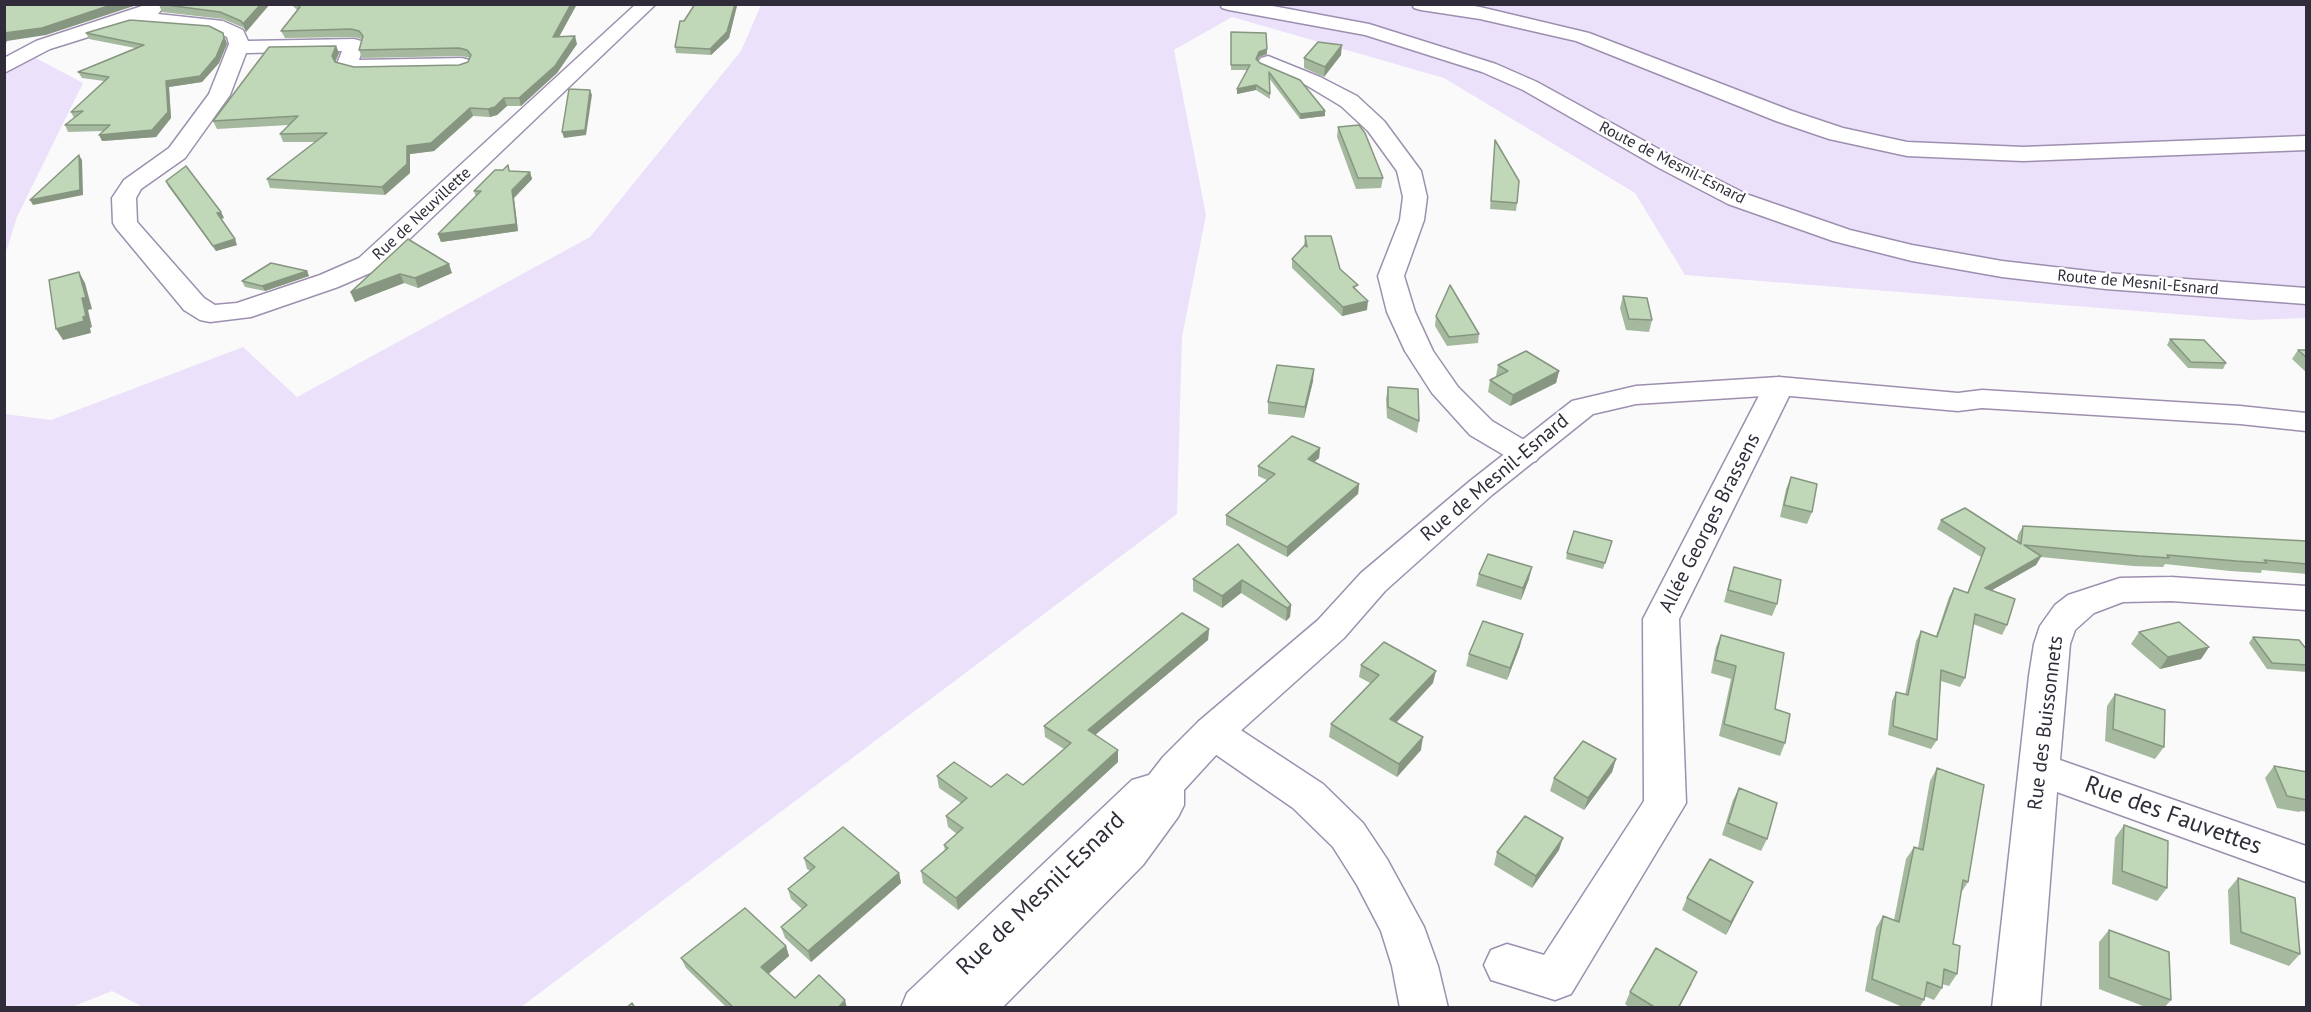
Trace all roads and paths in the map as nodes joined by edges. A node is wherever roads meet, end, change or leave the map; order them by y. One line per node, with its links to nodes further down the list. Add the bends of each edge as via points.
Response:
1 (163, 4): 5 (street)
2 (647, 4): 8 (street, Rue de Neuvillette, via 368,264 241,311 210,314 194,304 125,223 124,198 132,185 177,153 219,95)
3 (1228, 4): 13 (street, Route de Mesnil-Esnard, via 1369,30 1489,68 1530,86 1737,199 1842,236 2002,269)
4 (1421, 4): 12 (street, via 1480,13 1582,37 1784,116 1838,134 1908,149 2023,154)
5 (134, 17): 6 (street); 8 (street, via 216,25 236,34)
6 (55, 42): 7 (street); 11 (street)
7 (4, 44)
8 (238, 46): 10 (street, via 354,45 347,64 357,66)
9 (1268, 62): 16 (street, via 1349,101 1376,126 1409,171 1415,197 1412,220 1391,276 1401,312 1419,351 1447,393 1481,428)
10 (462, 64)
11 (4, 68)
12 (2307, 143)
13 (2307, 296)
14 (1779, 386): 15 (street, via 1914,399 1982,399); 16 (street, Rue de Mesnil-Esnard, via 1594,398); 22 (street, Allée Georges Brassens, via 1661,620 1665,803 1555,979)
15 (2307, 422)
16 (1525, 454): 18 (street, Rue de Mesnil-Esnard, via 1373,582 1331,629)
17 (2307, 598): 19 (street, Rue des Buissonnets, via 2144,589 2120,590 2081,604 2058,626 2052,644)
18 (1213, 732): 20 (street, Rue de Mesnil-Esnard); 25 (street, via 1308,796 1348,835 1402,927)
19 (2040, 769): 21 (street, Rue des Fauvettes); 26 (street, Rue des Buissonnets)
20 (1163, 787): 23 (street, Rue de Mesnil-Esnard, via 1147,792); 24 (street, Rue de Mesnil-Esnard, via 1163,805 1128,852)
21 (2307, 864)
22 (1507, 965)
23 (924, 1008)
24 (970, 1008)
25 (1424, 1008)
26 (2016, 1008)

